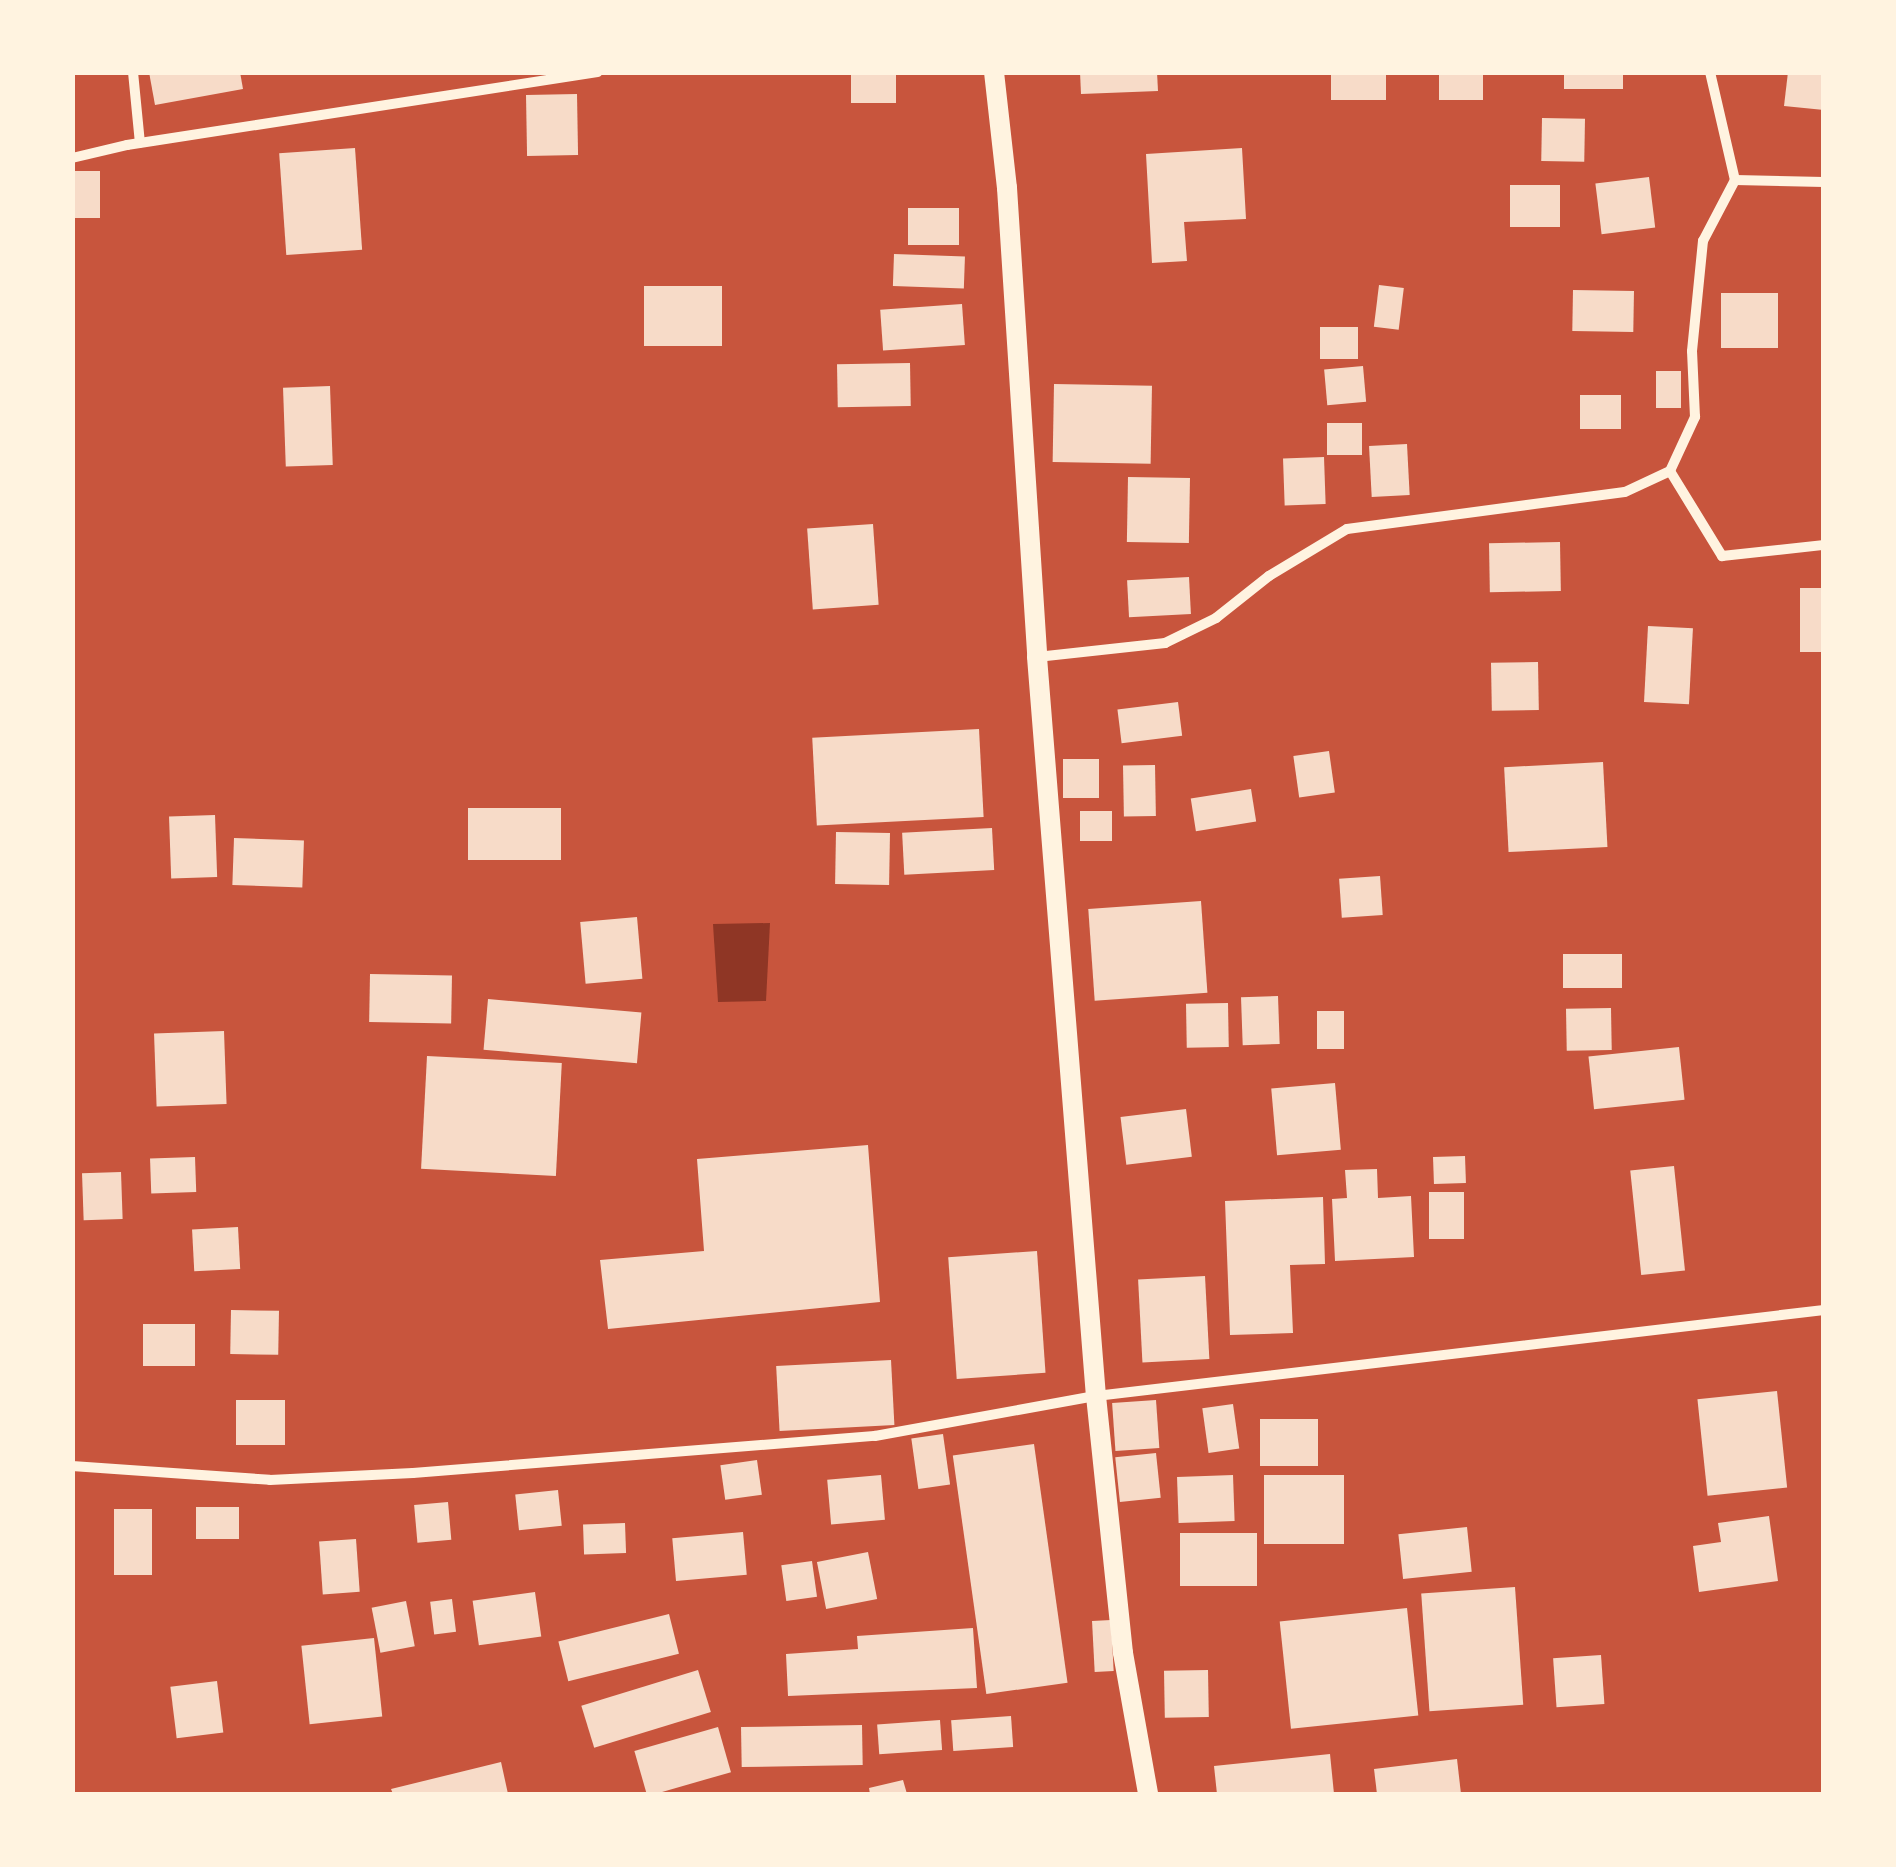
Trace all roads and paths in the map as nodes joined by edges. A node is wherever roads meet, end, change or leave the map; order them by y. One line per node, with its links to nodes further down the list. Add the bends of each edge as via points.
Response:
1 (133, 72): 5 (street)
2 (597, 72): 5 (street)
3 (994, 72): 11 (main road)
4 (1710, 72): 7 (street)
5 (140, 144): 6 (street)
6 (72, 158)
7 (1736, 180): 8 (street); 9 (street, via 1703,241 1692,351 1695,417)
8 (1824, 182)
9 (1670, 471): 10 (street, via 1722,556); 11 (street, via 1624,492 1347,529 1216,618 1165,642)
10 (1824, 545)
11 (1037, 657): 13 (main road)
12 (1824, 1310): 13 (street)
13 (1096, 1396): 14 (street, via 875,1436 413,1473 270,1480); 15 (main road, via 1123,1653)
14 (72, 1466)
15 (1148, 1794)

